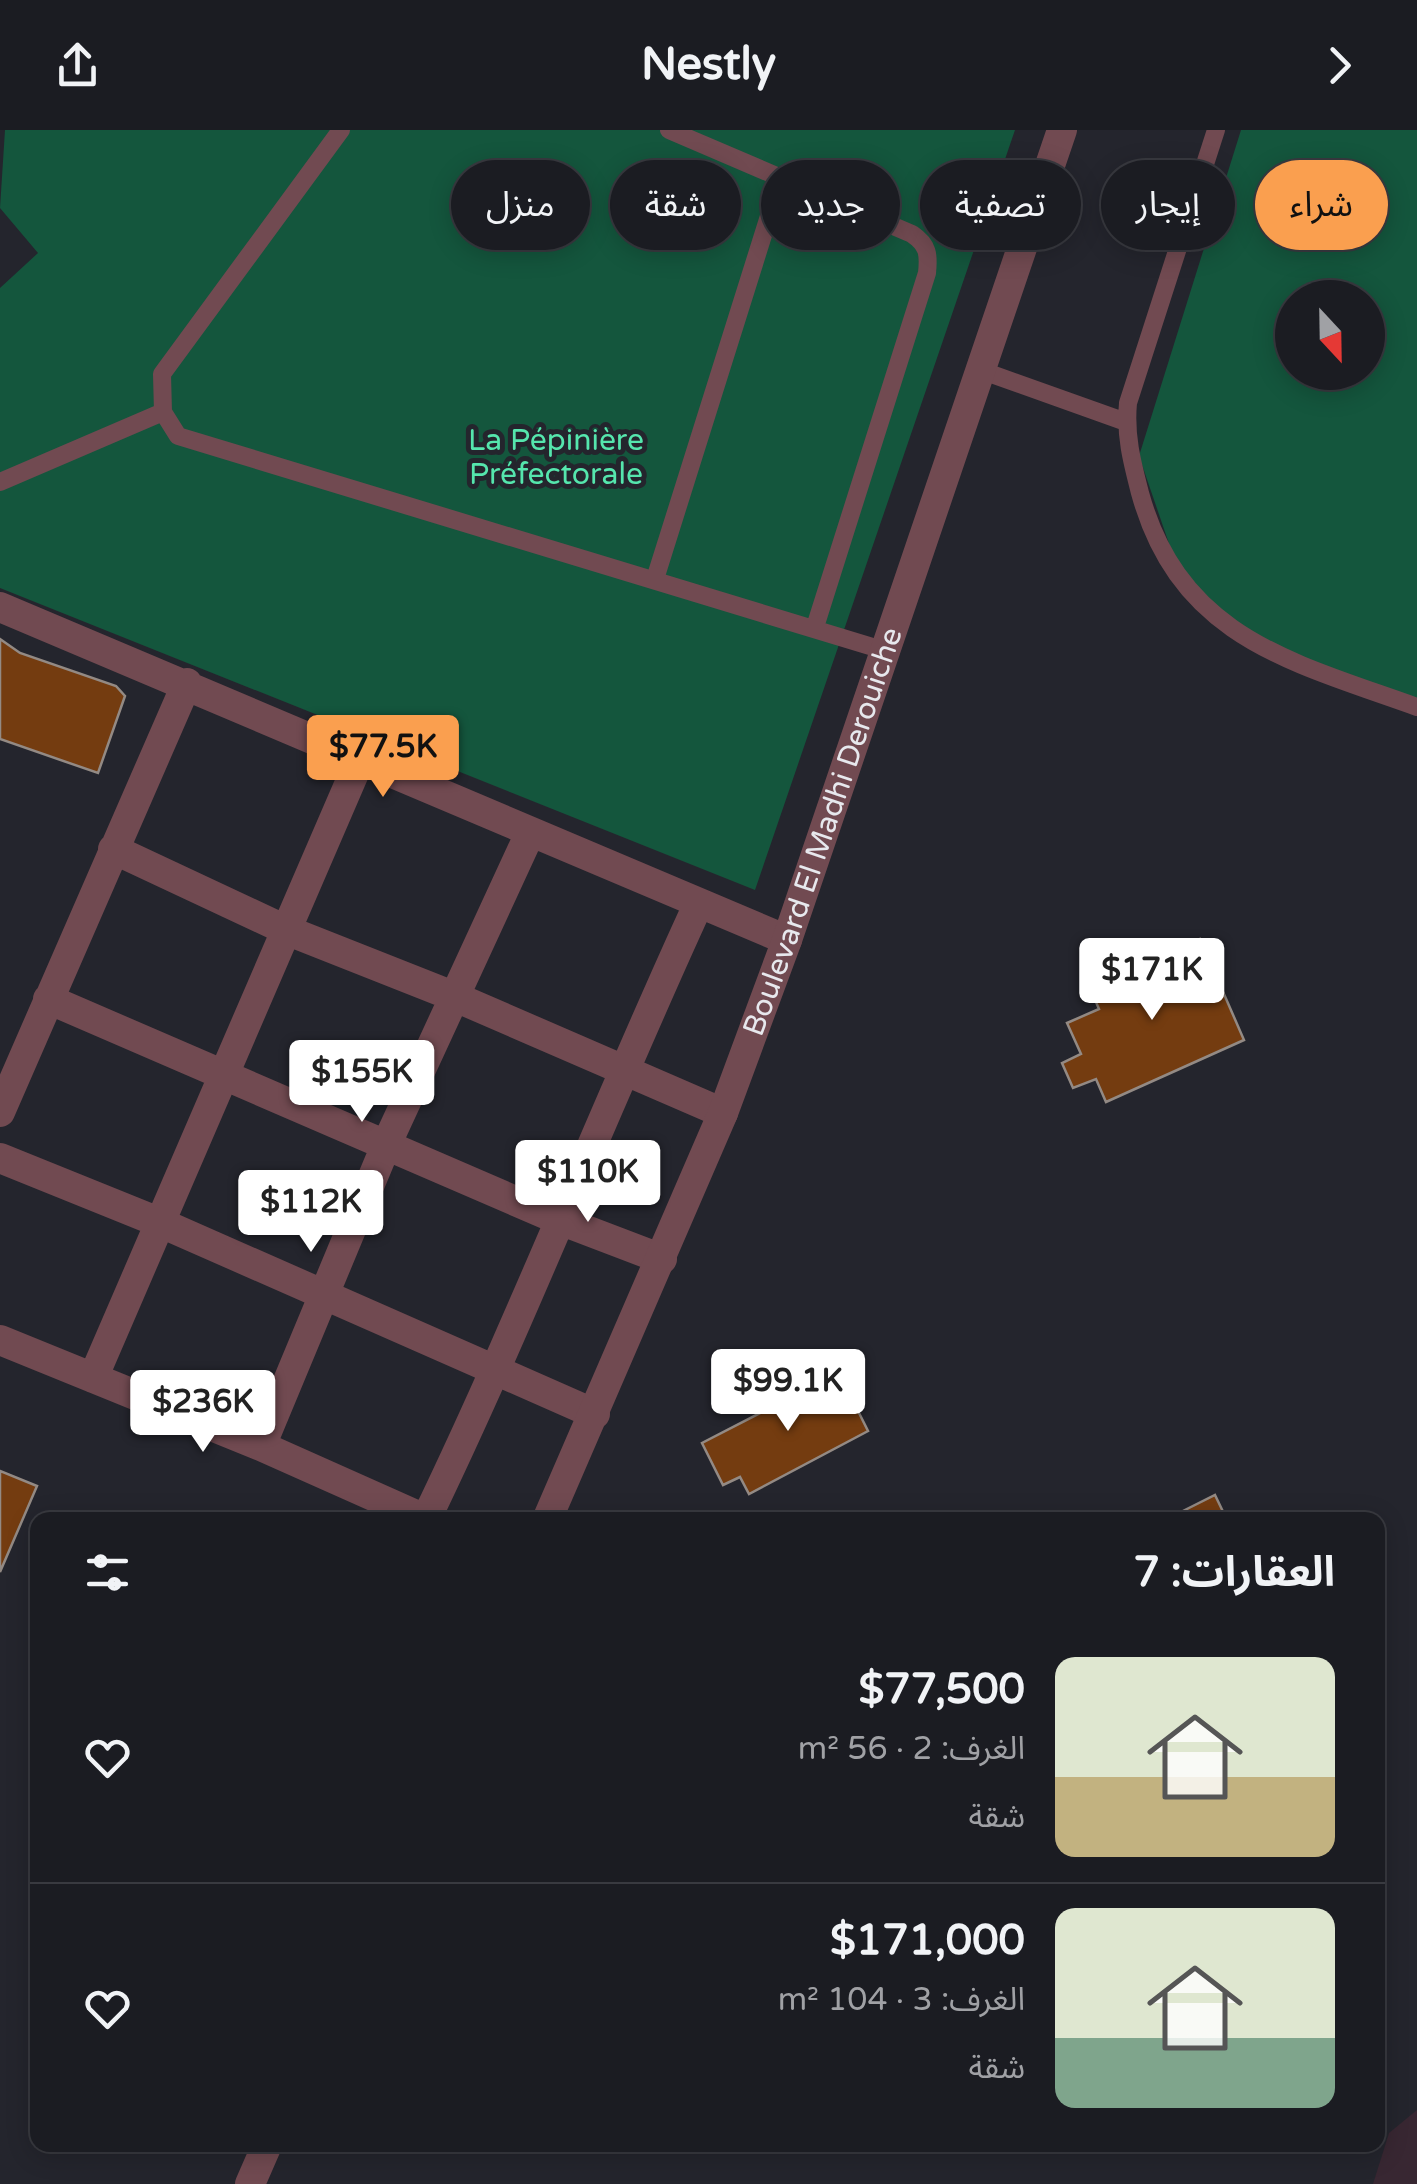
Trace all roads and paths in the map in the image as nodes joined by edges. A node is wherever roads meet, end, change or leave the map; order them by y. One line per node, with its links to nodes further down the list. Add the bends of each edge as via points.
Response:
1 (341, 130): 9 (lane, via 162,374)
2 (669, 130): 5 (lane)
3 (1062, 130): 8 (street, Boulevard El Madhi Derouiche)
4 (1216, 130): 10 (lane)
5 (761, 169)
6 (900, 229): 14 (lane, via 923,241 928,273)
7 (761, 241): 12 (lane)
8 (982, 371): 10 (lane); 15 (street, Boulevard El Madhi Derouiche)
9 (164, 412): 11 (lane); 12 (lane, via 178,436)
10 (1126, 422): 17 (lane, via 1132,466 1156,538 1200,603 1272,655)
11 (0, 482)
12 (654, 579): 14 (lane)
13 (0, 607): 16 (street)
14 (816, 627): 15 (lane)
15 (886, 651): 23 (street, Boulevard El Madhi Derouiche)
16 (187, 683): 18 (street); 20 (street)
17 (1417, 707)
18 (361, 757): 19 (street); 22 (street)
19 (530, 833): 21 (street); 24 (street)
20 (113, 849): 22 (street); 25 (street)
21 (698, 905): 23 (street); 26 (street)
22 (286, 930): 24 (street); 27 (street)
23 (787, 940): 29 (street, Boulevard El Madhi Derouiche)
24 (454, 996): 26 (street); 30 (street)
25 (48, 999): 27 (street); 28 (street)
26 (621, 1071): 29 (street); 32 (street)
27 (221, 1075): 30 (street); 33 (street)
28 (0, 1112)
29 (722, 1113): 34 (street, Boulevard El Madhi Derouiche)
30 (387, 1143): 32 (street); 35 (street)
31 (0, 1158): 33 (street)
32 (558, 1219): 34 (street); 37 (street)
33 (161, 1223): 35 (street); 38 (street)
34 (662, 1259): 39 (street, Boulevard El Madhi Derouiche)
35 (322, 1292): 37 (street); 40 (street)
36 (0, 1340): 38 (street)
37 (497, 1372): 39 (street); 42 (street)
38 (94, 1378): 40 (street)
39 (596, 1414): 43 (street, Boulevard El Madhi Derouiche)
40 (262, 1446): 41 (street)
41 (409, 1512)
42 (431, 1512)
43 (551, 1512)
44 (265, 2152): 45 (street)
45 (250, 2184)

